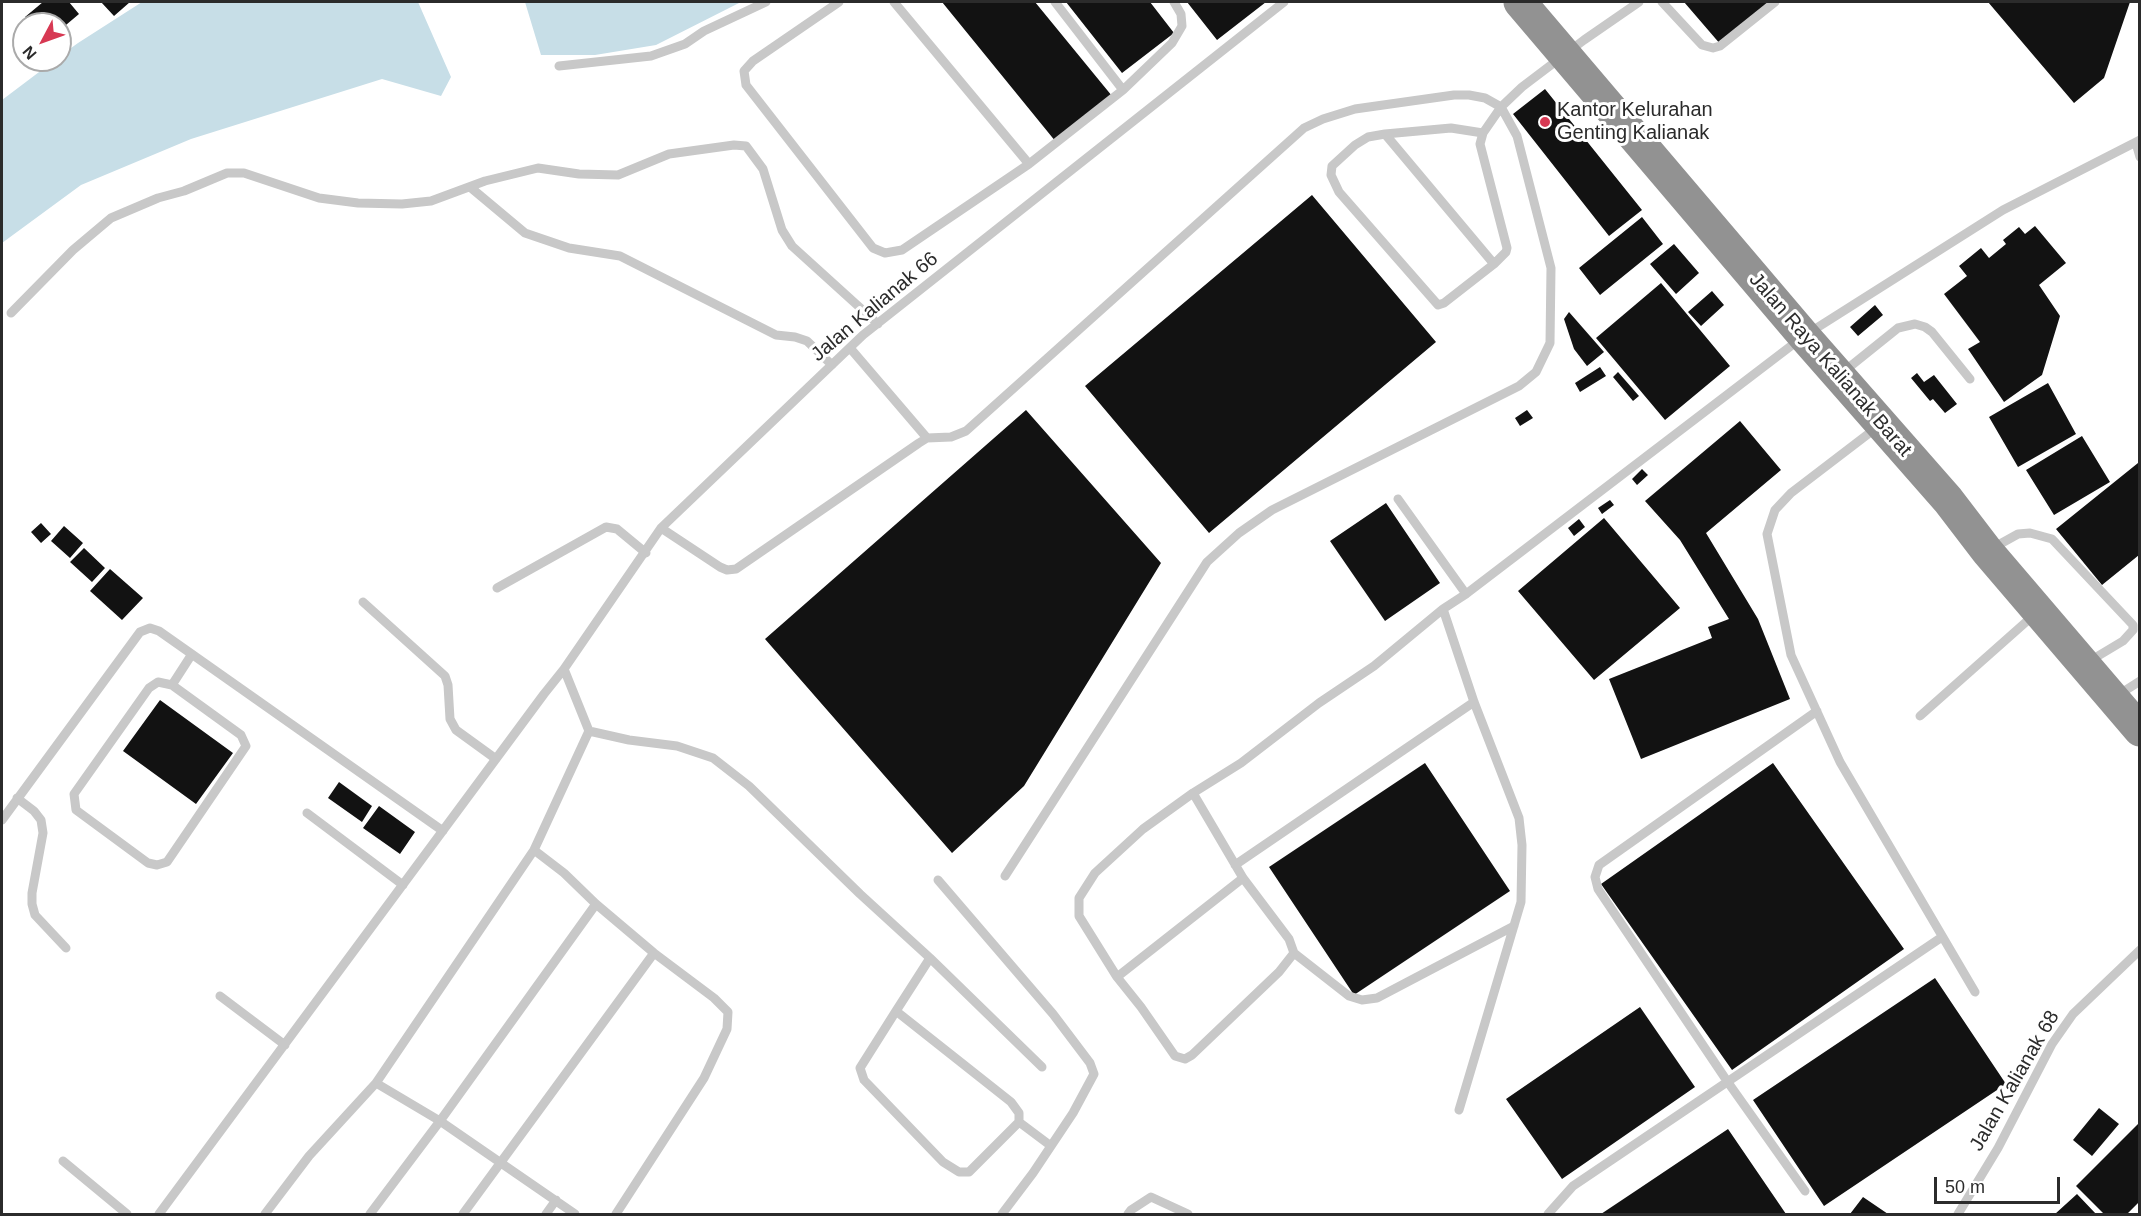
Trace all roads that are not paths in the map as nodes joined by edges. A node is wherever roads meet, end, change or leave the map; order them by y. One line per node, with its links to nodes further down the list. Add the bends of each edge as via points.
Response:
1 (766, 2): 12 (lane, via 651,57)
2 (839, 2): 19 (lane, via 744,71 746,85 873,248 885,253 902,250)
3 (894, 2): 19 (lane)
4 (1055, 2): 13 (lane)
5 (1174, 2): 13 (lane, via 1182,26 1172,43)
6 (1284, 2): 23 (lane, Jalan Kalianak 66)
7 (1520, 2): 11 (highway, Jalan Raya Kalianak Barat)
8 (1639, 2): 11 (lane)
9 (1662, 2): 10 (lane, via 1702,45 1713,48)
10 (1775, 2)
11 (1566, 54): 14 (lane); 24 (highway, Jalan Raya Kalianak Barat)
12 (560, 66)
13 (1123, 90): 19 (lane)
14 (1501, 107): 15 (lane); 30 (lane, via 1485,98 1454,95 1355,109 1304,128 966,431 951,437); 58 (lane, via 1517,136 1551,268 1550,344 1536,372 1519,386 1272,510 1207,562)
15 (1483, 133): 16 (lane, via 1451,128); 21 (lane, via 1480,144 1507,248)
16 (1385, 134): 21 (lane); 21 (lane, via 1368,137 1332,166 1331,175 1339,192 1438,305)
17 (2138, 141): 18 (lane); 24 (lane, via 2003,210)
18 (2139, 157)
19 (1029, 164)
20 (470, 187): 22 (lane, via 430,201 358,203 319,198 244,173 227,173 111,218); 23 (lane, via 538,168 618,175 669,154 746,146 763,169 782,230 792,246); 26 (lane, via 525,233 569,248 621,256 777,335 807,341)
21 (1494, 264)
22 (11, 313)
23 (878, 324): 25 (lane, Jalan Kalianak 66)
24 (1804, 336): 27 (highway, Jalan Raya Kalianak Barat); 36 (lane)
25 (850, 348): 26 (lane, Jalan Kalianak 66); 30 (lane)
26 (832, 365): 32 (lane, Jalan Kalianak 66)
27 (1840, 376): 28 (lane, via 1898,328 1915,324 1932,332); 29 (highway, Jalan Raya Kalianak Barat)
28 (1970, 379)
29 (1881, 424): 33 (highway, Jalan Raya Kalianak Barat); 46 (lane, via 1791,493 1776,510 1767,534 1791,655)
30 (927, 438): 32 (lane, via 736,568 720,567)
31 (1398, 499): 36 (lane)
32 (662, 528): 34 (lane, Jalan Kalianak 66)
33 (1987, 551): 39 (highway, Jalan Raya Kalianak Barat); 41 (lane, via 2018,534 2052,539 2133,625 2123,641)
34 (646, 553): 35 (lane, via 617,529 606,527); 42 (lane, Jalan Kalianak 66)
35 (497, 588)
36 (1466, 594): 38 (lane)
37 (363, 602): 50 (lane, via 445,676 450,719 456,730)
38 (1443, 609): 45 (lane); 51 (lane, via 1374,666)
39 (2038, 612): 41 (highway, Jalan Raya Kalianak Barat); 47 (lane)
40 (192, 654): 43 (lane); 52 (lane, via 159,631 150,628 140,632); 55 (lane)
41 (2085, 665): 44 (highway, Jalan Raya Kalianak Barat)
42 (564, 669): 49 (lane); 50 (lane, Jalan Kalianak 66)
43 (172, 685): 43 (lane, via 158,682 149,688 74,794 75,810 148,863 157,865 167,862 246,746 241,735)
44 (2127, 689): 48 (highway, Jalan Raya Kalianak Barat)
45 (1473, 702): 57 (lane); 63 (lane, via 1519,818 1523,874)
46 (1817, 711): 64 (lane, via 1840,762); 76 (lane, via 1599,866 1595,877 1598,889)
47 (1920, 716)
48 (2139, 730)
49 (588, 731): 56 (lane); 69 (lane, via 677,746 713,758 749,786)
50 (496, 759): 55 (lane, Jalan Kalianak 66)
51 (1193, 793): 57 (lane); 70 (lane, via 1143,829 1095,873 1079,898 1079,916)
52 (17, 798): 54 (lane); 65 (lane, via 41,820 43,833 32,892 35,915)
53 (307, 813): 61 (lane)
54 (2, 820)
55 (443, 831): 61 (lane, Jalan Kalianak 66)
56 (534, 850): 62 (lane); 77 (lane)
57 (1235, 866): 59 (lane)
58 (1005, 876)
59 (1243, 878): 68 (lane, via 1289,939); 70 (lane)
60 (938, 880): 81 (lane, via 1053,1014 1090,1064 1094,1074)
61 (403, 885): 74 (lane, Jalan Kalianak 66)
62 (596, 904): 67 (lane); 79 (lane)
63 (1514, 926): 68 (lane, via 1377,998 1362,1000 1349,996); 78 (lane)
64 (1942, 937): 71 (lane); 76 (lane)
65 (66, 948)
66 (2139, 950): 98 (lane, Jalan Kalianak 68, via 2073,1014 2052,1044)
67 (654, 953): 83 (lane); 93 (lane, via 728,1012 727,1029 704,1078)
68 (1294, 953): 70 (lane, via 1279,972 1185,1059 1175,1056)
69 (930, 958): 73 (lane); 75 (lane)
70 (1117, 978)
71 (1975, 992)
72 (220, 996): 74 (lane)
73 (896, 1011): 80 (lane, via 1011,1102 1019,1113); 80 (lane, via 860,1068 864,1080 943,1162 959,1172 969,1172)
74 (285, 1045): 87 (lane, Jalan Kalianak 66)
75 (1042, 1067)
76 (1727, 1081): 84 (lane); 97 (lane, via 1573,1186)
77 (376, 1083): 79 (lane); 88 (lane, via 309,1156)
78 (1459, 1110)
79 (440, 1121): 83 (lane); 89 (lane)
80 (1019, 1122): 81 (lane)
81 (1051, 1146): 94 (lane)
82 (63, 1161): 86 (lane)
83 (501, 1162): 85 (lane); 90 (lane)
84 (1805, 1191)
85 (556, 1200): 91 (lane); 92 (lane)
86 (127, 1215)
87 (159, 1215)
88 (265, 1215)
89 (370, 1215)
90 (463, 1215)
91 (546, 1215)
92 (575, 1215)
93 (616, 1215)
94 (1002, 1215)
95 (1128, 1215): 96 (lane, via 1151,1197)
96 (1188, 1215)
97 (1548, 1215)
98 (1958, 1215)

